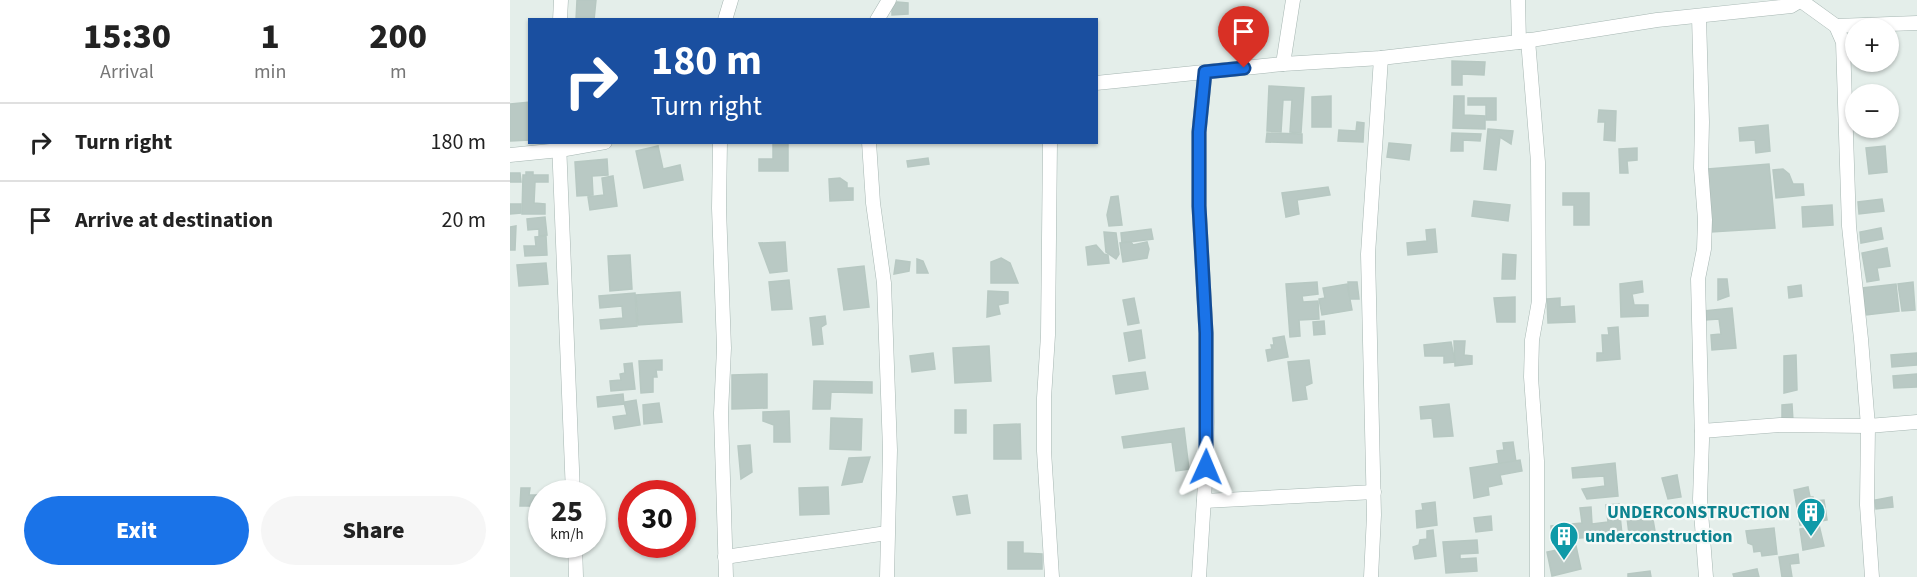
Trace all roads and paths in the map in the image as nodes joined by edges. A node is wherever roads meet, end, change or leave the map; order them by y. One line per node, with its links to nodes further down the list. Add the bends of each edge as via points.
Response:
1 (561, 0): 8 (street)
2 (731, 0): 9 (street)
3 (889, 0): 10 (street)
4 (1293, 0): 15 (street)
5 (1518, 0): 13 (street)
6 (1800, 0): 7 (street, via 1791,6); 12 (street)
7 (1699, 17): 13 (street); 26 (street, via 1705,220 1698,279)
8 (560, 18)
9 (726, 18)
10 (878, 18)
11 (1917, 23): 12 (street)
12 (1836, 26): 25 (street, via 1845,58 1848,226)
13 (1524, 41): 14 (street); 39 (street, via 1538,162 1539,301 1531,377 1537,461)
14 (1381, 58): 15 (street); 28 (street, via 1368,254)
15 (1283, 64): 16 (street)
16 (1205, 72): 17 (street); 29 (street, via 1199,132 1206,333)
17 (1098, 83)
18 (582, 144): 22 (street)
19 (720, 144): 31 (street)
20 (869, 144): 30 (street, via 884,283 890,450)
21 (1050, 144): 36 (street, via 1044,451)
22 (559, 146): 23 (street); 27 (street)
23 (510, 155)
24 (1917, 422): 25 (street)
25 (1868, 426): 26 (street, via 1780,425); 41 (street, via 1867,505)
26 (1702, 431): 40 (street, via 1700,498)
27 (572, 480)
28 (1374, 492): 29 (street); 38 (street)
29 (1204, 501): 37 (street)
30 (887, 533): 31 (street); 35 (street)
31 (725, 557): 34 (street)
32 (575, 558): 33 (street)
33 (576, 577)
34 (726, 577)
35 (887, 577)
36 (1052, 577)
37 (1199, 577)
38 (1371, 577)
39 (1537, 577)
40 (1706, 577)
41 (1872, 577)

